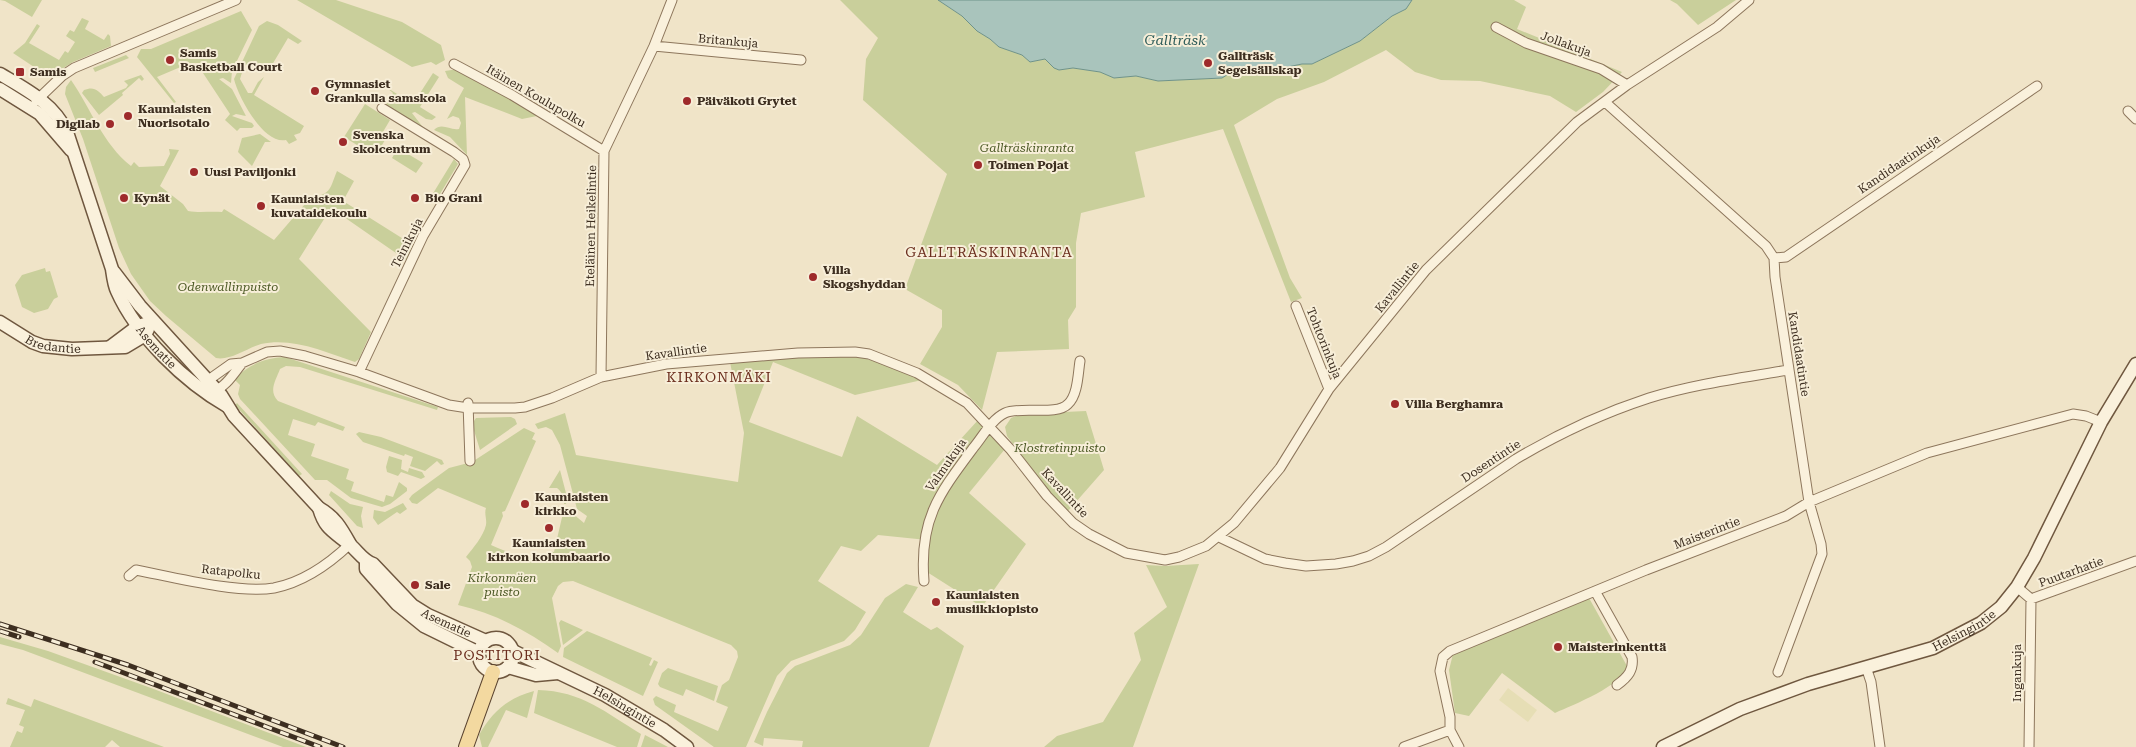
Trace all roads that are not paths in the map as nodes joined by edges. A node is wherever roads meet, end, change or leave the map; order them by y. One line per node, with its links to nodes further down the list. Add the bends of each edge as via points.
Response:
1 (236, 0): 12 (street, via 74,68)
2 (672, 0): 5 (street, Eteläinen Heikelintie)
3 (1749, 0): 9 (street, Kavallintie, via 1717,27)
4 (1496, 28): 9 (street, Jollakuja, via 1526,43 1601,69)
5 (654, 46): 6 (street, Britankuja); 17 (street, Eteläinen Heikelintie)
6 (801, 60)
7 (454, 64): 17 (street, Itäinen Koulupolku)
8 (0, 74): 12 (main road, Asematie)
9 (1627, 85): 13 (street, Kavallintie)
10 (2038, 86): 18 (street, Kandidaatinkuja, via 1786,257)
11 (0, 89): 12 (main road, Asematie)
12 (35, 102): 19 (main road, Asematie, via 73,152)
13 (1605, 102): 18 (street, via 1766,246); 31 (street, Kavallintie, via 1577,122 1426,270)
14 (382, 108): 28 (street, Teinikuja, via 454,152 465,165 423,236)
15 (2128, 111): 16 (street)
16 (2136, 119)
17 (604, 151): 29 (street, Eteläinen Heikelintie)
18 (1774, 258): 27 (street, Kandidaatintie)
19 (112, 269): 21 (main road, Asematie); 23 (main road, Asematie, via 116,290)
20 (1296, 306): 31 (street, Tohtorinkuja)
21 (154, 321): 23 (main road, Bredantie); 30 (main road, Asematie)
22 (0, 322): 23 (main road, Bredantie, via 22,337 44,346 72,349 110,347)
23 (141, 330): 30 (main road, Asematie, via 178,371)
24 (1080, 361): 34 (street, Valmukuja, via 1068,405 1059,409 1005,413)
25 (242, 363): 28 (street, Kavallintie, via 267,352 280,351); 30 (street, Kavallintie, via 229,380); 30 (street, Kavallintie, via 231,364)
26 (2136, 364): 33 (main road, Helsingintie)
27 (1788, 370): 36 (street, Kandidaatintie); 37 (street, Dosentintie, via 1650,398 1596,419 1516,458 1369,556 1336,564 1287,564 1265,558)
28 (359, 372): 32 (street, Kavallintie, via 449,405)
29 (602, 377): 32 (street, Kavallintie, via 525,407); 34 (street, Kavallintie, via 666,364 745,356 870,354 939,384 967,403)
30 (210, 388): 38 (main road, Asematie, via 319,508 340,525)
31 (1329, 389): 37 (street, Kavallintie, via 1280,468)
32 (468, 405): 35 (street)
33 (2101, 422): 36 (street, Maisterintie, via 2073,414 1982,438 1928,453); 42 (main road, Helsingintie)
34 (990, 426): 37 (street, Kavallintie, via 1073,523 1126,554 1165,560 1193,552); 41 (street, Valmukuja, via 938,498 930,517 923,552)
35 (470, 461)
36 (1809, 502): 43 (street, Maisterintie, via 1786,516); 50 (street, Kandidaatintie, via 1822,554)
37 (1219, 537)
38 (350, 544): 40 (street, Ratapolku, via 310,575 272,588 242,588 136,570); 45 (main road, Asematie, via 366,561 366,569 406,613 424,626)
39 (2136, 561): 44 (street, Puutarhatie)
40 (129, 576)
41 (924, 581)
42 (2017, 587): 44 (street, Puutarhatie); 48 (main road, Helsingintie, via 2001,607 1960,636 1933,648)
43 (1595, 592): 52 (street, via 1632,657 1634,666); 53 (street, Maisterintie, via 1450,651 1443,657 1440,671)
44 (2031, 600): 60 (street, Ingankuja)
45 (482, 647): 46 (main road, via 497,638 504,640); 49 (main road, via 483,666)
46 (513, 652): 47 (main road); 51 (main road, Helsingintie)
47 (508, 667): 49 (main road); 51 (main road, Helsingintie, via 536,675)
48 (1866, 667): 58 (main road, Helsingintie, via 1740,709); 59 (street)
49 (493, 672): 54 (main road)
50 (1778, 672)
51 (558, 673): 55 (main road, Helsingintie, via 640,715)
52 (1617, 685)
53 (1450, 730): 56 (street); 57 (street)
54 (466, 747)
55 (687, 747)
56 (1404, 747)
57 (1459, 747)
58 (1663, 747)
59 (1880, 747)
60 (2029, 747)

